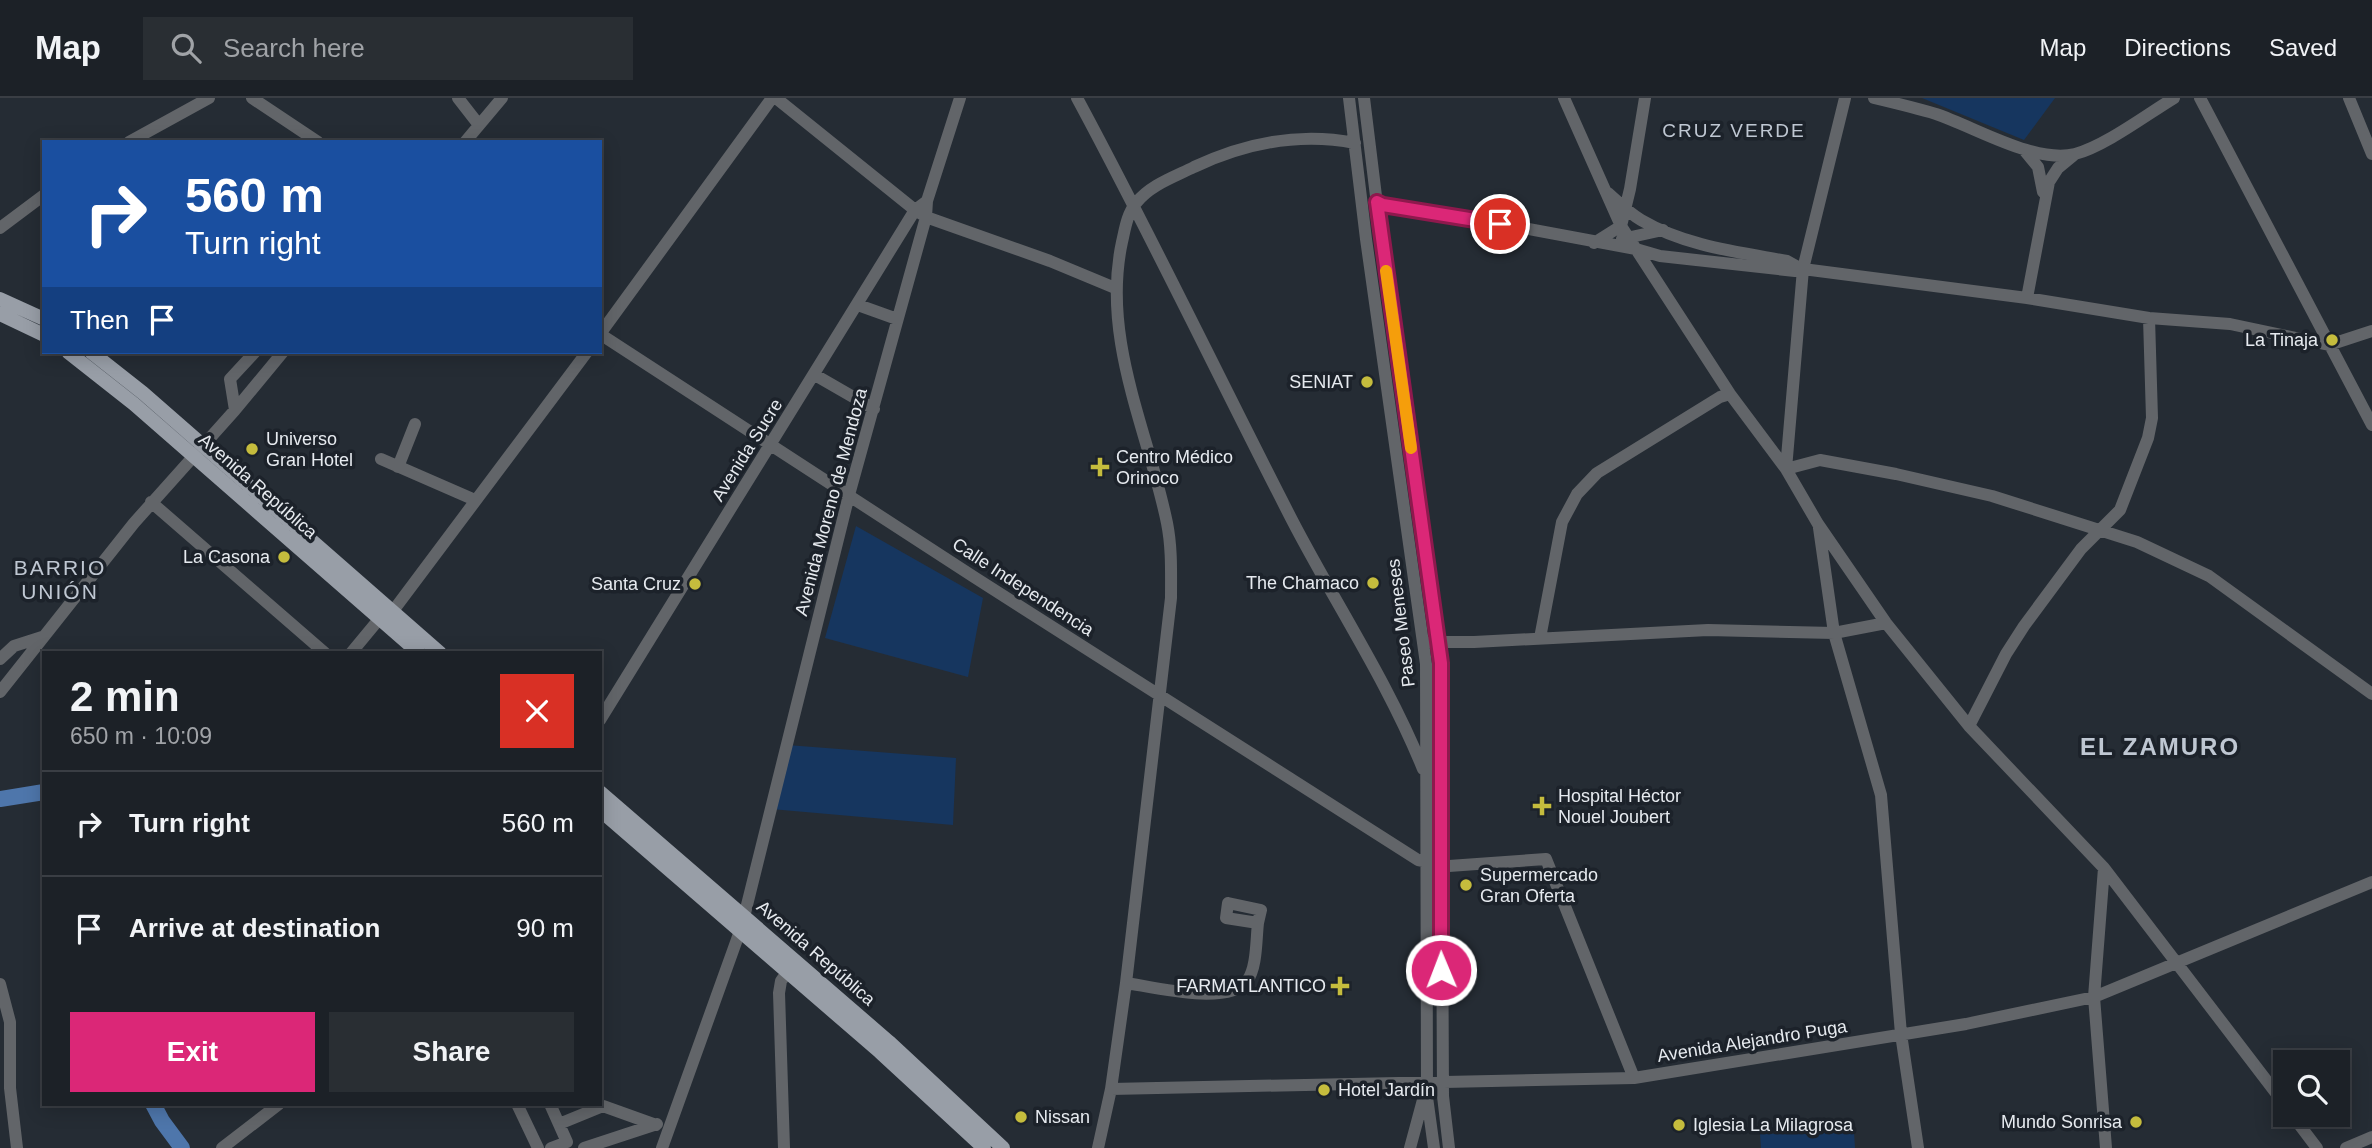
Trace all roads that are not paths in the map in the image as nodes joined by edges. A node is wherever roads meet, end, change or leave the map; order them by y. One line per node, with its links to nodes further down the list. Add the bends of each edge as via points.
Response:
1 (209, 98): 18 (street)
2 (252, 98): 19 (street)
3 (458, 98): 17 (street)
4 (502, 98): 17 (street)
5 (774, 98): 32 (street); 48 (street)
6 (960, 98): 32 (street, Avenida Moreno de Mendoza)
7 (1077, 98): 30 (street)
8 (1349, 98): 21 (street, Paseo Meneses)
9 (1364, 98): 28 (street, Paseo Meneses)
10 (1564, 98): 26 (street)
11 (1645, 98): 25 (street)
12 (1844, 98): 39 (street)
13 (1874, 98): 22 (street, via 1936,114)
14 (2174, 98): 23 (street)
15 (2200, 98): 52 (street)
16 (2349, 98): 24 (street)
17 (479, 125): 20 (street)
18 (133, 140)
19 (315, 140)
20 (467, 140)
21 (1355, 143): 30 (street, via 1306,139 1237,149 1144,193); 79 (street, Paseo Meneses)
22 (2021, 147): 23 (street, via 2061,156); 29 (street, via 2038,167)
23 (2076, 153): 29 (street, via 2058,168)
24 (2372, 154)
25 (1631, 181): 26 (street, via 1618,195); 31 (street)
26 (1605, 191): 31 (street); 33 (street)
27 (42, 197): 34 (street)
28 (1377, 202): 36 (street); 80 (street, Paseo Meneses)
29 (2043, 203): 41 (street)
30 (1134, 205): 40 (street, via 1128,215); 91 (street, via 1293,522 1406,728)
31 (1626, 209): 33 (street); 35 (street)
32 (920, 213): 40 (street); 43 (street, Avenida Sucre); 47 (street, Avenida Moreno de Mendoza)
33 (1621, 226): 36 (street); 37 (street)
34 (0, 229)
35 (1662, 230): 37 (street); 38 (street, via 1650,243); 39 (street)
36 (1594, 243): 37 (street)
37 (1633, 243): 38 (street); 59 (street)
38 (1660, 256): 39 (street)
39 (1803, 269): 41 (street); 68 (street)
40 (1115, 288): 88 (street, via 1126,373 1167,525 1171,556)
41 (2027, 298): 46 (street)
42 (0, 299): 45 (main road)
43 (858, 305): 47 (street); 58 (street, Avenida Sucre)
44 (0, 314): 50 (main road)
45 (42, 318)
46 (2149, 318): 52 (street, via 2230,324); 73 (street, via 2152,418 2148,438 2120,510)
47 (897, 319): 60 (street, Avenida Moreno de Mendoza)
48 (602, 331)
49 (2372, 331): 52 (street)
50 (42, 334)
51 (602, 335): 64 (street, Calle Independencia)
52 (2329, 345): 63 (street)
53 (71, 354): 65 (main road, Avenida República)
54 (93, 354): 65 (main road, Avenida República)
55 (253, 354): 61 (street, via 230,379)
56 (281, 354): 61 (street)
57 (585, 354): 70 (street)
58 (815, 375): 60 (street); 64 (street, Avenida Sucre)
59 (1730, 394): 68 (street); 78 (street, via 1597,473 1577,494 1562,522)
60 (874, 409): 69 (street, Avenida Moreno de Mendoza)
61 (235, 410): 65 (street)
62 (415, 424): 67 (street)
63 (2372, 425)
64 (770, 443): 69 (street, Calle Independencia); 89 (street, Avenida Sucre)
65 (198, 451): 71 (street); 74 (main road, Avenida República)
66 (381, 459): 67 (street)
67 (398, 467): 70 (street)
68 (1786, 469): 72 (street); 73 (street, via 1820,460 1896,474 1992,496)
69 (849, 495): 88 (street, Calle Independencia); 98 (street, Avenida Moreno de Mendoza)
70 (475, 500): 74 (street)
71 (151, 502): 77 (street); 81 (street)
72 (1818, 524): 75 (street); 76 (street)
73 (2100, 531): 87 (street, via 2137,542 2209,576); 90 (street, via 2081,549 2024,626)
74 (386, 615): 82 (street); 83 (main road, Avenida República); 84 (main road, Avenida República)
75 (1886, 623): 76 (street); 90 (street)
76 (1834, 633): 78 (street, via 1708,630); 104 (street, via 1881,794)
77 (44, 636): 85 (street, via 14,646); 86 (street)
78 (1540, 638): 80 (street)
79 (1423, 642): 80 (street); 91 (street, Paseo Meneses)
80 (1439, 642): 94 (street, Paseo Meneses, via 1442,689)
81 (323, 651)
82 (353, 651)
83 (417, 651)
84 (437, 651)
85 (0, 659)
86 (0, 692)
87 (2372, 694)
88 (1160, 696): 94 (street, Calle Independencia, via 1418,860); 102 (street)
89 (602, 717)
90 (1969, 726): 95 (street)
91 (1426, 778): 94 (street, Paseo Meneses)
92 (602, 794): 98 (main road, Avenida República)
93 (602, 812): 98 (main road, Avenida República)
94 (1432, 863): 105 (street, via 1546,859); 106 (street, Paseo Meneses); 107 (street, Paseo Meneses)
95 (2104, 868): 99 (street); 103 (street)
96 (2372, 882): 99 (street, Avenida Alejandro Puga)
97 (1258, 923): 102 (street, via 1248,980 1238,988 1208,994)
98 (742, 924): 100 (main road, Avenida República); 114 (street, Avenida Moreno de Mendoza)
99 (2177, 963): 103 (street, Avenida Alejandro Puga); 109 (street)
100 (791, 966): 125 (street, via 779,993); 126 (main road, Avenida República); 127 (main road, Avenida República, via 928,1077)
101 (0, 984): 120 (street, via 10,1022 10,1088)
102 (1125, 984): 108 (street)
103 (2094, 997): 104 (street, Avenida Alejandro Puga); 133 (street)
104 (1901, 1034): 105 (street, Avenida Alejandro Puga); 132 (street)
105 (1634, 1078): 107 (street, Avenida Alejandro Puga)
106 (1427, 1082): 107 (street, Avenida Alejandro Puga); 108 (street, Avenida Alejandro Puga); 129 (street); 130 (street, Paseo Meneses)
107 (1443, 1082): 131 (street, Paseo Meneses)
108 (1111, 1089): 128 (street)
109 (2273, 1090)
110 (276, 1106): 119 (street)
111 (518, 1106): 121 (street)
112 (551, 1106): 115 (street)
113 (598, 1106): 115 (street); 116 (street)
114 (671, 1120): 116 (street); 124 (street, Avenida Moreno de Mendoza)
115 (559, 1124): 122 (street, via 568,1142)
116 (656, 1125): 123 (street)
117 (2301, 1127): 134 (street)
118 (2372, 1137): 135 (street)
119 (223, 1147)
120 (17, 1148)
121 (538, 1148)
122 (551, 1148)
123 (584, 1148)
124 (662, 1148)
125 (784, 1148)
126 (984, 1148)
127 (1003, 1148)
128 (1098, 1148)
129 (1410, 1148)
130 (1434, 1148)
131 (1449, 1148)
132 (1918, 1148)
133 (2106, 1148)
134 (2317, 1148)
135 (2346, 1148)

